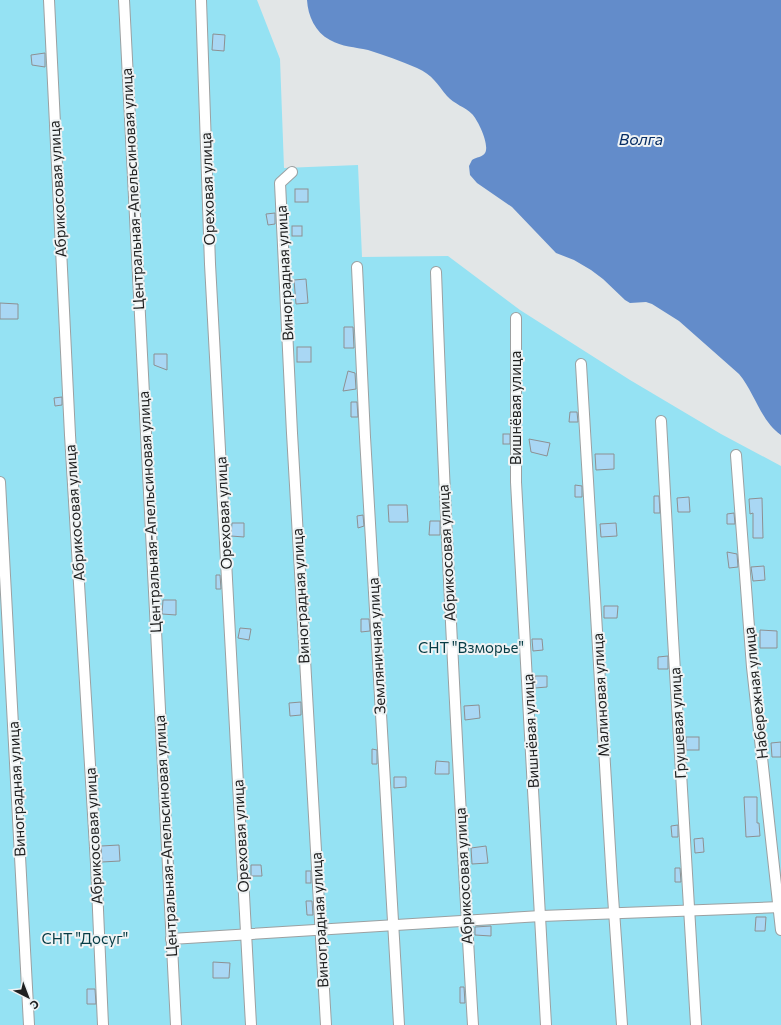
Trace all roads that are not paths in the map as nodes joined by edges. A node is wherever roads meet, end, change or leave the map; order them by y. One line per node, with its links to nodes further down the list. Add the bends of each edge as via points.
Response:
1 (49, 0): 23 (lane, Абрикосовая улица)
2 (124, 0): 21 (lane, Центральная-Апельсиновая улица)
3 (201, 0): 20 (lane, Ореховая улица, via 210,264)
4 (292, 172): 18 (lane, Виноградная улица, via 280,183)
5 (358, 267): 17 (lane, Земляничная улица, via 365,437)
6 (436, 272): 16 (lane, Абрикосовая улица, via 450,612)
7 (516, 318): 15 (lane, Вишнёвая улица, via 516,482)
8 (581, 364): 14 (lane, Малиновая улица)
9 (661, 421): 13 (lane, Грушевая улица)
10 (736, 455): 12 (lane, Набережная улица, via 752,666)
11 (0, 482): 22 (lane, Виноградная улица)
12 (780, 907): 13 (lane); 19 (lane, Набережная улица)
13 (689, 911): 14 (lane); 31 (lane, Грушевая улица)
14 (614, 914): 15 (lane); 30 (lane, Малиновая улица)
15 (541, 916): 16 (lane); 29 (lane, Вишнёвая улица)
16 (467, 921): 17 (lane); 28 (lane, Абрикосовая улица)
17 (393, 926): 18 (lane); 27 (lane, Земляничная улица)
18 (320, 930): 20 (lane); 26 (lane, Виноградная улица)
19 (781, 930)
20 (247, 935): 21 (lane); 25 (lane, Ореховая улица)
21 (172, 939): 24 (lane, Центральная-Апельсиновая улица)
22 (29, 1025)
23 (103, 1025)
24 (176, 1025)
25 (251, 1025)
26 (326, 1025)
27 (399, 1025)
28 (473, 1025)
29 (546, 1025)
30 (622, 1025)
31 (696, 1025)

